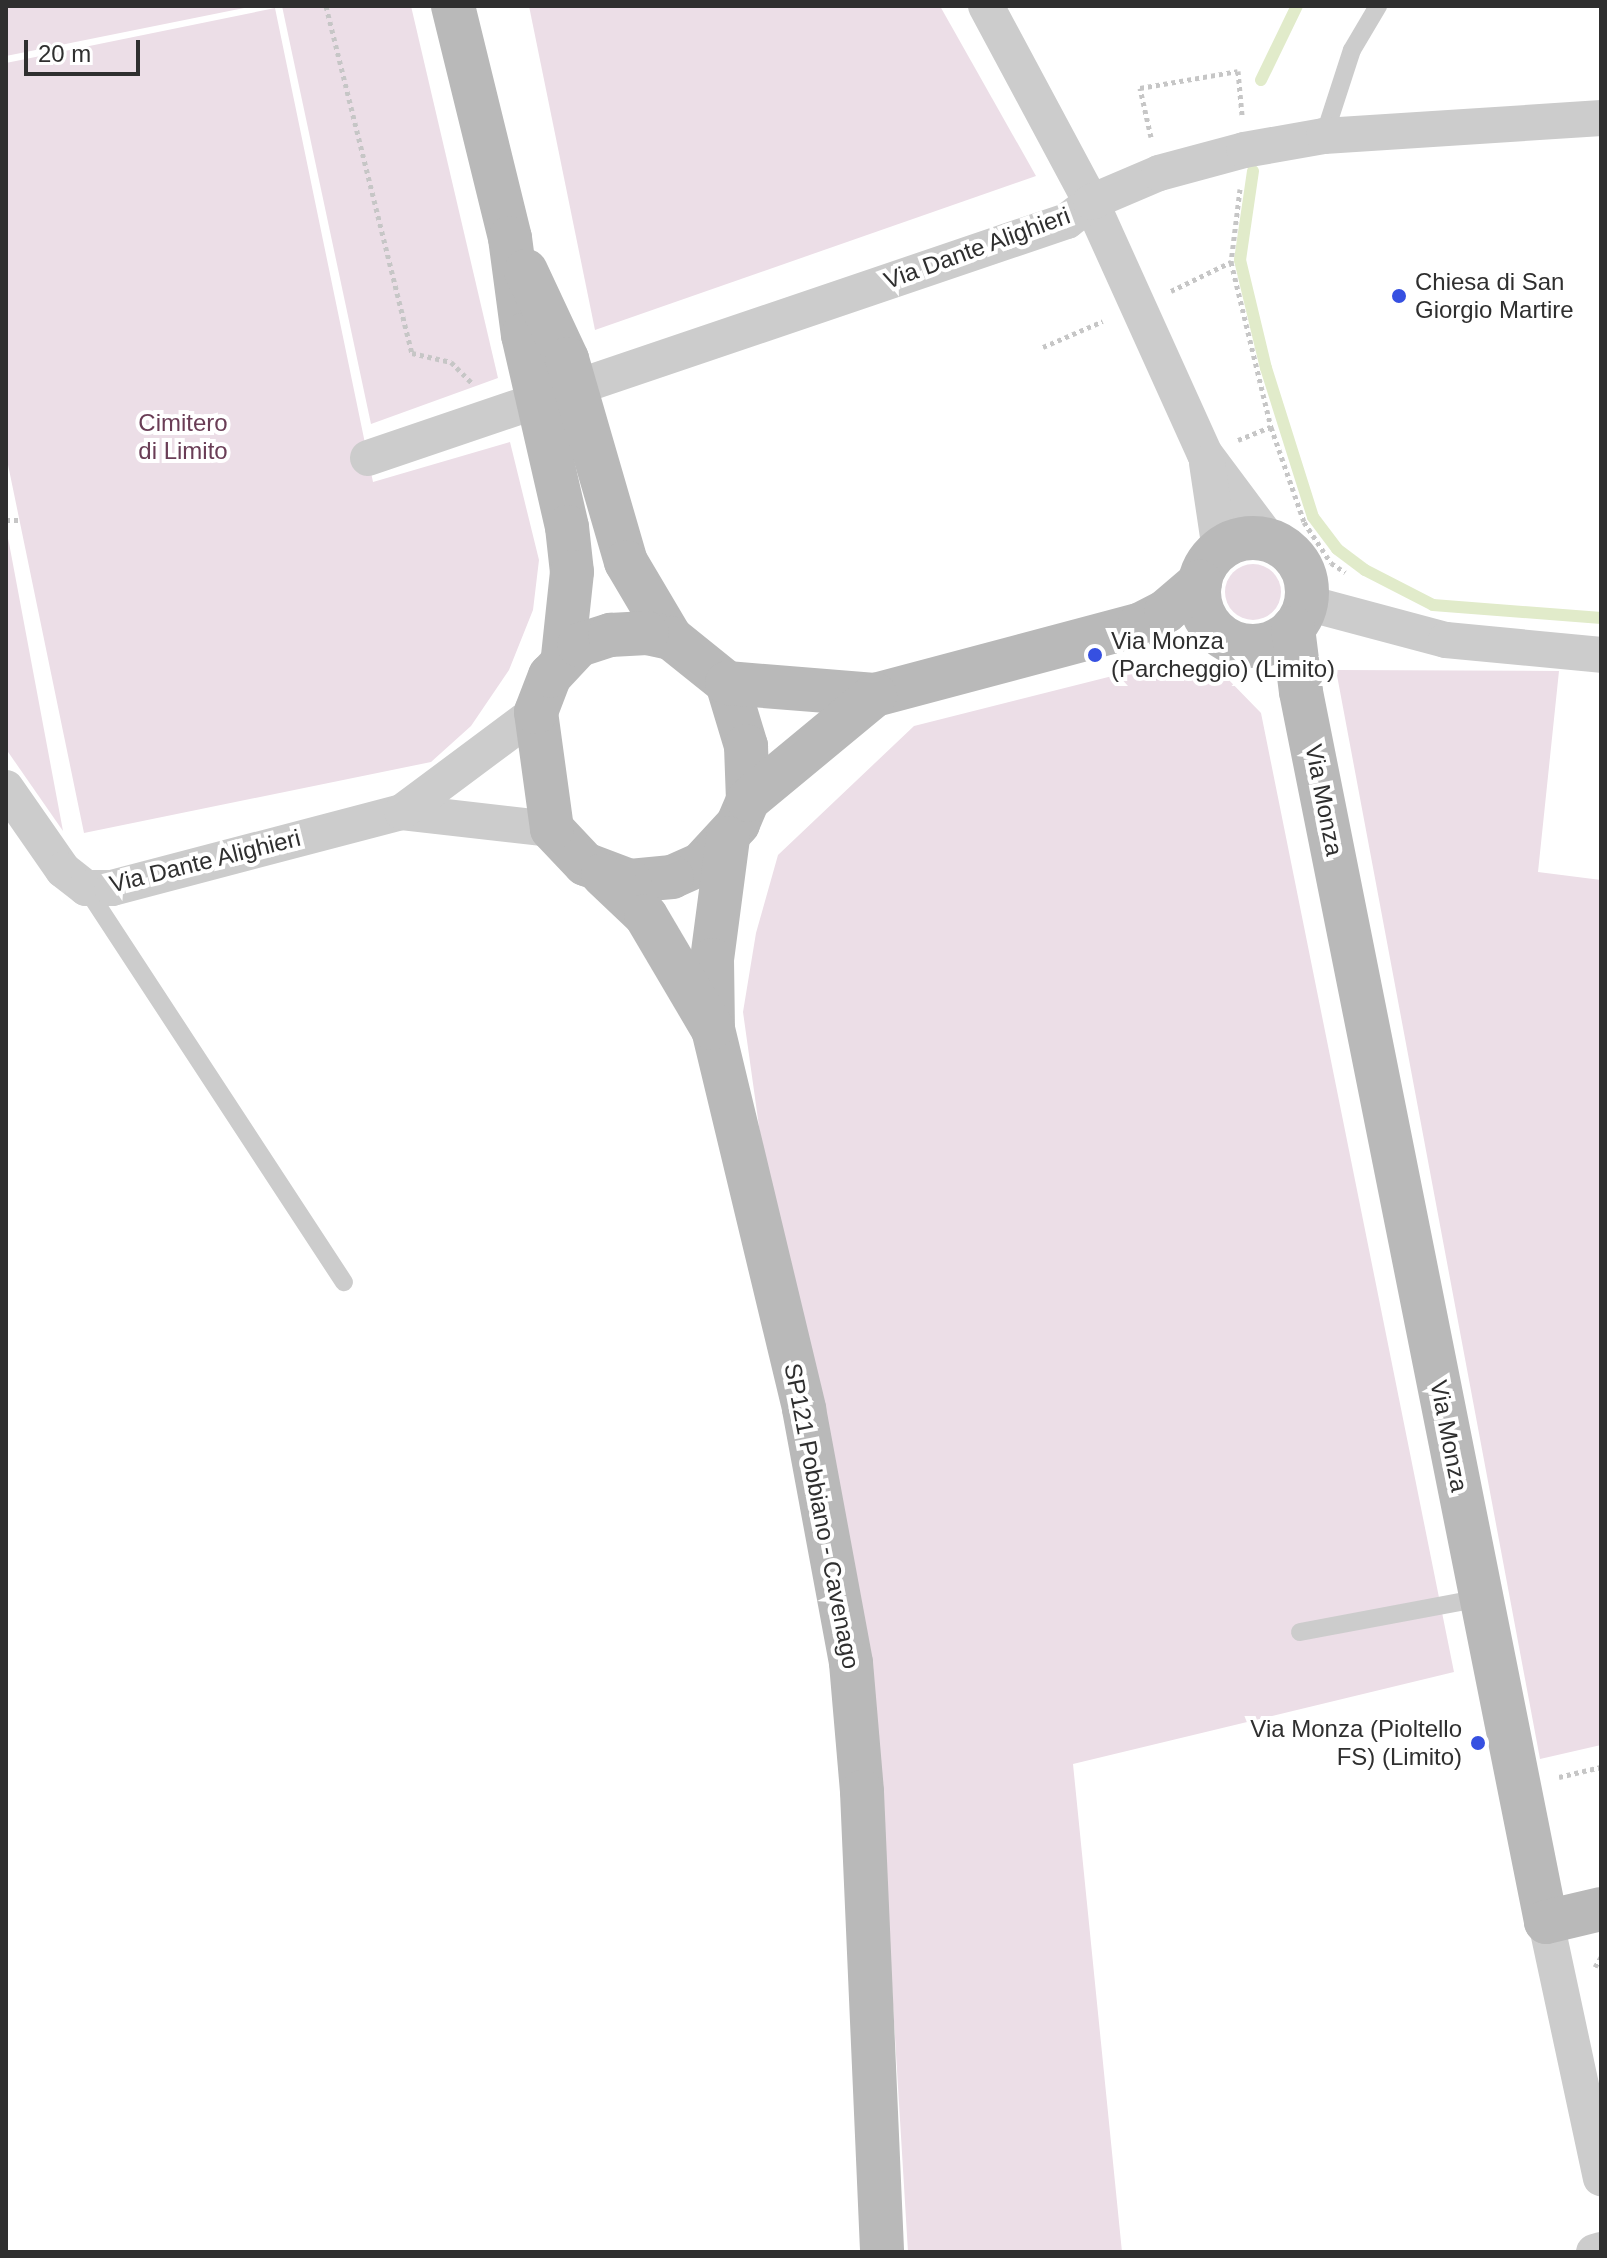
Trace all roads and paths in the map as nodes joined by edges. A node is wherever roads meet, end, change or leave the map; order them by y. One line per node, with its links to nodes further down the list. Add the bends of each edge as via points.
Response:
1 (326, 6): 11 (path, via 412,353 460,368)
2 (453, 6): 10 (main road, via 510,238 551,321)
3 (986, 6): 9 (street)
4 (1378, 6): 6 (lane, via 1352,50)
5 (1601, 118): 6 (street, Via Dante Alighieri)
6 (1324, 136): 7 (street, Via Dante Alighieri)
7 (1244, 150): 8 (street, Via Dante Alighieri); 8 (path, via 1238,71 1140,88); 18 (path, via 1231,262 1271,427 1304,522 1331,563)
8 (1159, 173): 9 (street, Via Dante Alighieri)
9 (1091, 202): 10 (street, Via Dante Alighieri, via 1067,221); 12 (street)
10 (556, 393): 11 (street, Via Dante Alighieri); 21 (main road, via 626,562); 23 (main road, via 572,572)
11 (487, 417): 13 (street, Via Dante Alighieri)
12 (1205, 454): 16 (street); 17 (street)
13 (368, 458)
14 (6, 520): 15 (path)
15 (19, 520)
16 (1269, 540): 17 (main road, via 1248,538); 20 (main road, via 1285,548 1303,570)
17 (1210, 566): 19 (main road, via 1166,611); 20 (main road, via 1200,604)
18 (1351, 576)
19 (1139, 625): 20 (main road); 25 (main road)
20 (1269, 627): 22 (street); 35 (main road, Via Monza, via 1301,692)
21 (671, 638): 23 (main road, via 610,635); 24 (main road)
22 (1601, 655)
23 (563, 656): 26 (main road)
24 (727, 683): 25 (main road); 29 (main road, via 746,746)
25 (875, 695): 29 (main road)
26 (536, 712): 28 (street, Via Dante Alighieri); 30 (main road)
27 (7, 785): 32 (street, Via Dante Alighieri, via 63,870)
28 (402, 812): 30 (street, Via Dante Alighieri); 32 (street, Via Dante Alighieri, via 112,888)
29 (738, 819): 31 (main road, via 701,864 672,877 630,881); 33 (main road, SP121 Pobbiano - Cavenago, via 712,960)
30 (552, 829): 31 (main road, via 571,853)
31 (603, 875): 33 (main road, SP121 Pobbiano - Cavenago, via 646,916)
32 (86, 888): 34 (lane)
33 (713, 1029): 44 (main road, SP121 Pobbiano - Cavenago, via 807,1423 851,1663 862,1780)
34 (344, 1282)
35 (1482, 1598): 36 (lane); 40 (main road, Via Monza)
36 (1300, 1632)
37 (1601, 1767): 38 (path)
38 (1549, 1780)
39 (1601, 1909): 40 (main road)
40 (1546, 1922): 41 (street, Via Monza)
41 (1596, 2126): 42 (street, Via Monza)
42 (1601, 2178)
43 (1601, 2250): 45 (street)
44 (882, 2252)
45 (1594, 2252)

